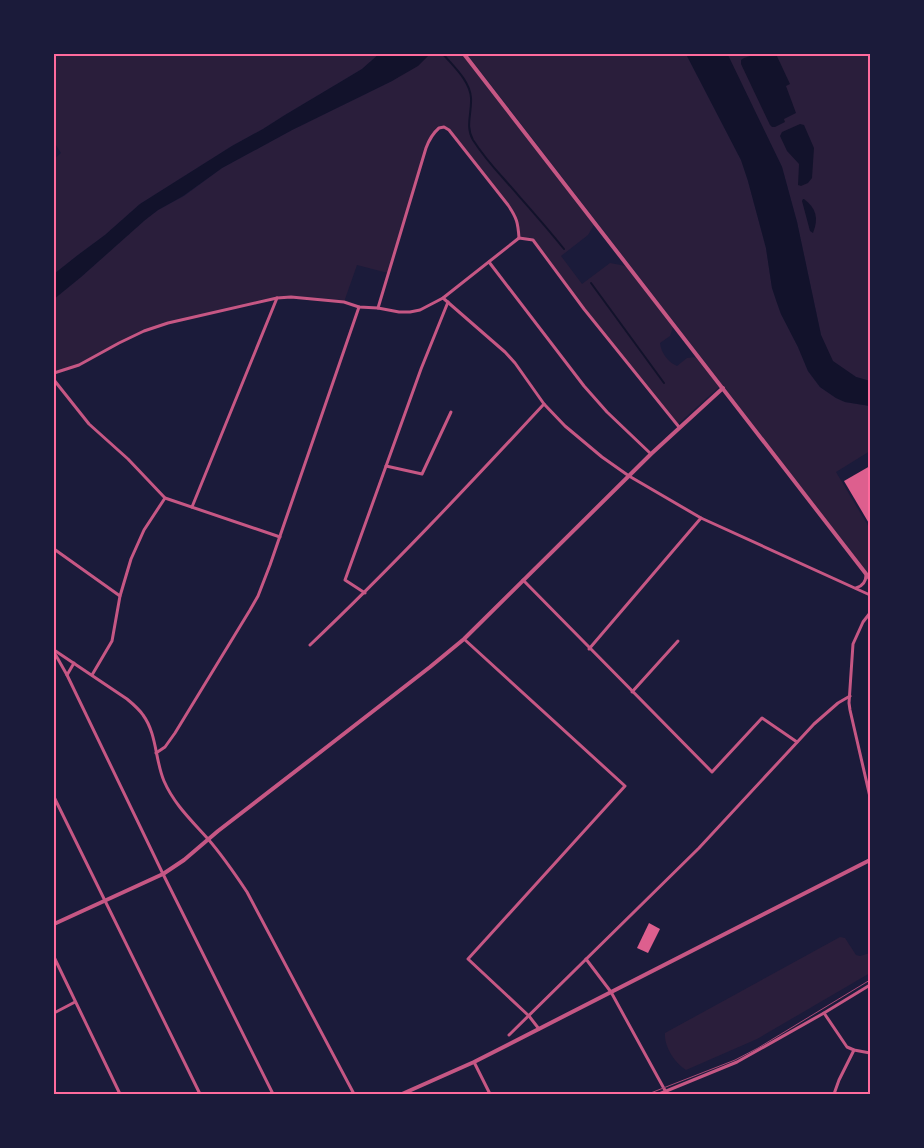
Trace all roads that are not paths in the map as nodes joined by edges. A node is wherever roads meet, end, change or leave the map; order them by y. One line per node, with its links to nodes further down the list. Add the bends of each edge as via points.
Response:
1 (464, 54): 11 (street)
2 (519, 238): 3 (street); 8 (street, via 518,224 508,205 449,130 439,128 429,139); 14 (street, via 533,240)
3 (489, 262): 5 (street); 15 (street, via 584,386)
4 (277, 298): 7 (street, via 344,302); 9 (street, via 144,331 79,365); 19 (street)
5 (443, 298): 6 (street); 8 (street, via 410,312)
6 (448, 302): 12 (street, via 505,352); 16 (street)
7 (359, 307): 8 (street); 21 (street)
8 (378, 308)
9 (54, 373)
10 (54, 380): 18 (street, via 89,424 128,458)
11 (723, 388): 14 (street); 23 (street)
12 (544, 404): 17 (street, via 571,432); 27 (street)
13 (451, 412): 16 (street, via 422,474)
14 (679, 427): 15 (street)
15 (651, 454): 17 (street)
16 (386, 466): 27 (street, via 345,580)
17 (629, 476): 20 (street); 24 (street)
18 (165, 498): 19 (street); 29 (street, via 130,559)
19 (192, 507): 21 (street)
20 (701, 518): 26 (street); 34 (street)
21 (280, 537): 42 (street, via 250,610 175,733)
22 (54, 549): 29 (street)
23 (866, 574): 25 (street); 26 (street, via 864,583)
24 (523, 580): 31 (street); 34 (street)
25 (870, 580)
26 (855, 588): 28 (street)
27 (365, 593): 33 (street)
28 (870, 595)
29 (120, 596): 37 (street, via 112,641)
30 (870, 613): 40 (street, via 853,644)
31 (464, 639): 45 (street); 57 (street, via 624,786 468,959)
32 (678, 641): 39 (street)
33 (310, 645)
34 (589, 648): 39 (street)
35 (54, 651): 36 (street); 38 (street)
36 (74, 663): 37 (street); 38 (street)
37 (92, 674): 42 (street, via 138,708 150,729)
38 (67, 675): 47 (street)
39 (632, 692): 41 (street, via 712,772 762,718)
40 (850, 696): 41 (street, via 838,703); 43 (street, via 850,710)
41 (797, 742): 51 (street, via 699,848)
42 (156, 753): 45 (street, via 171,796)
43 (870, 796)
44 (54, 797): 48 (street)
45 (208, 840): 47 (street); 67 (street, via 247,892)
46 (870, 860): 53 (street)
47 (163, 874): 48 (street); 66 (street)
48 (104, 901): 49 (street); 65 (street)
49 (54, 924)
50 (54, 957): 54 (street)
51 (586, 959): 53 (street); 57 (street)
52 (870, 985): 56 (street)
53 (611, 992): 58 (street); 63 (street)
54 (76, 1002): 55 (street); 64 (street)
55 (54, 1012)
56 (824, 1013): 60 (street, via 847,1047); 63 (street, via 737,1062)
57 (529, 1016): 58 (street); 59 (street)
58 (540, 1029): 62 (street)
59 (509, 1036)
60 (854, 1050): 61 (street); 71 (street)
61 (870, 1053)
62 (474, 1062): 68 (street); 69 (street)
63 (666, 1093): 70 (street)
64 (120, 1094)
65 (200, 1094)
66 (273, 1094)
67 (354, 1094)
68 (402, 1094)
69 (490, 1094)
70 (659, 1094)
71 (834, 1094)

